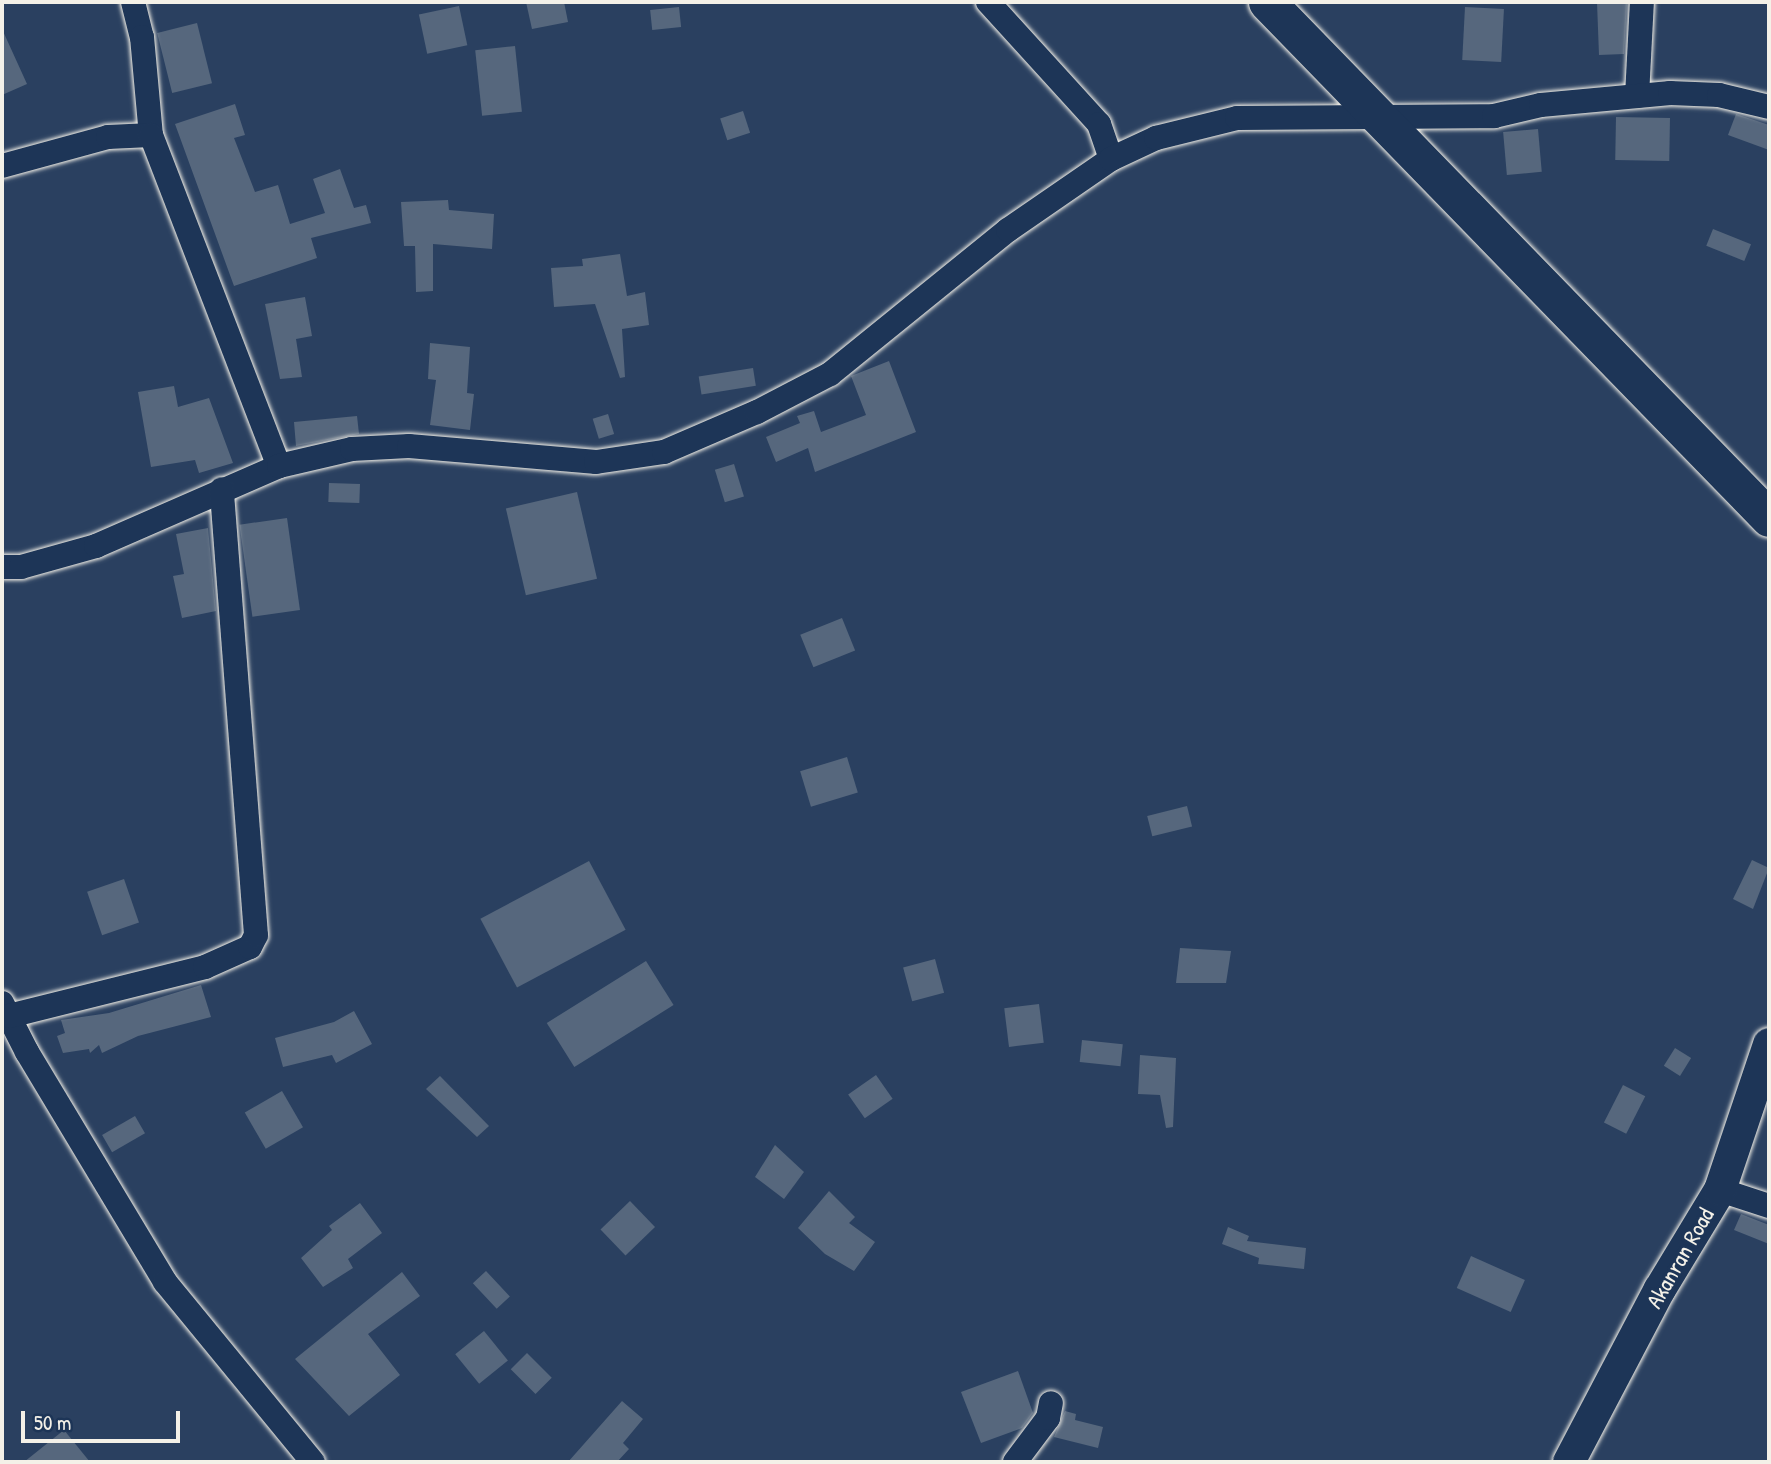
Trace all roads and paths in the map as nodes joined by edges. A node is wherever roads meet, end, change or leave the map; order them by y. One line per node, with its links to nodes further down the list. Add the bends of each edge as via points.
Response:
1 (134, 2): 7 (street)
2 (988, 2): 8 (street, via 1098,124)
3 (1267, 2): 12 (highway)
4 (1642, 2): 5 (street)
5 (1637, 96): 6 (street, via 1719,95); 8 (street, via 1541,105 1494,116 1237,118 1156,138)
6 (1769, 107)
7 (151, 135): 9 (street, via 108,138); 10 (street)
8 (1111, 159): 10 (street, via 1007,230 830,374 664,452 596,462 409,446 352,449)
9 (2, 166)
10 (279, 466): 11 (street)
11 (222, 489): 13 (street, via 96,546 21,567); 14 (street, via 256,935 250,947 205,967)
12 (1769, 518)
13 (2, 567)
14 (5, 1009): 19 (street, via 165,1282)
15 (1769, 1044): 16 (main road, Akanran Road)
16 (1720, 1190): 17 (street); 21 (main road, Akanran Road, via 1660,1289)
17 (1769, 1206)
18 (1051, 1403): 20 (street, via 1048,1418)
19 (313, 1462)
20 (1015, 1462)
21 (1569, 1462)

